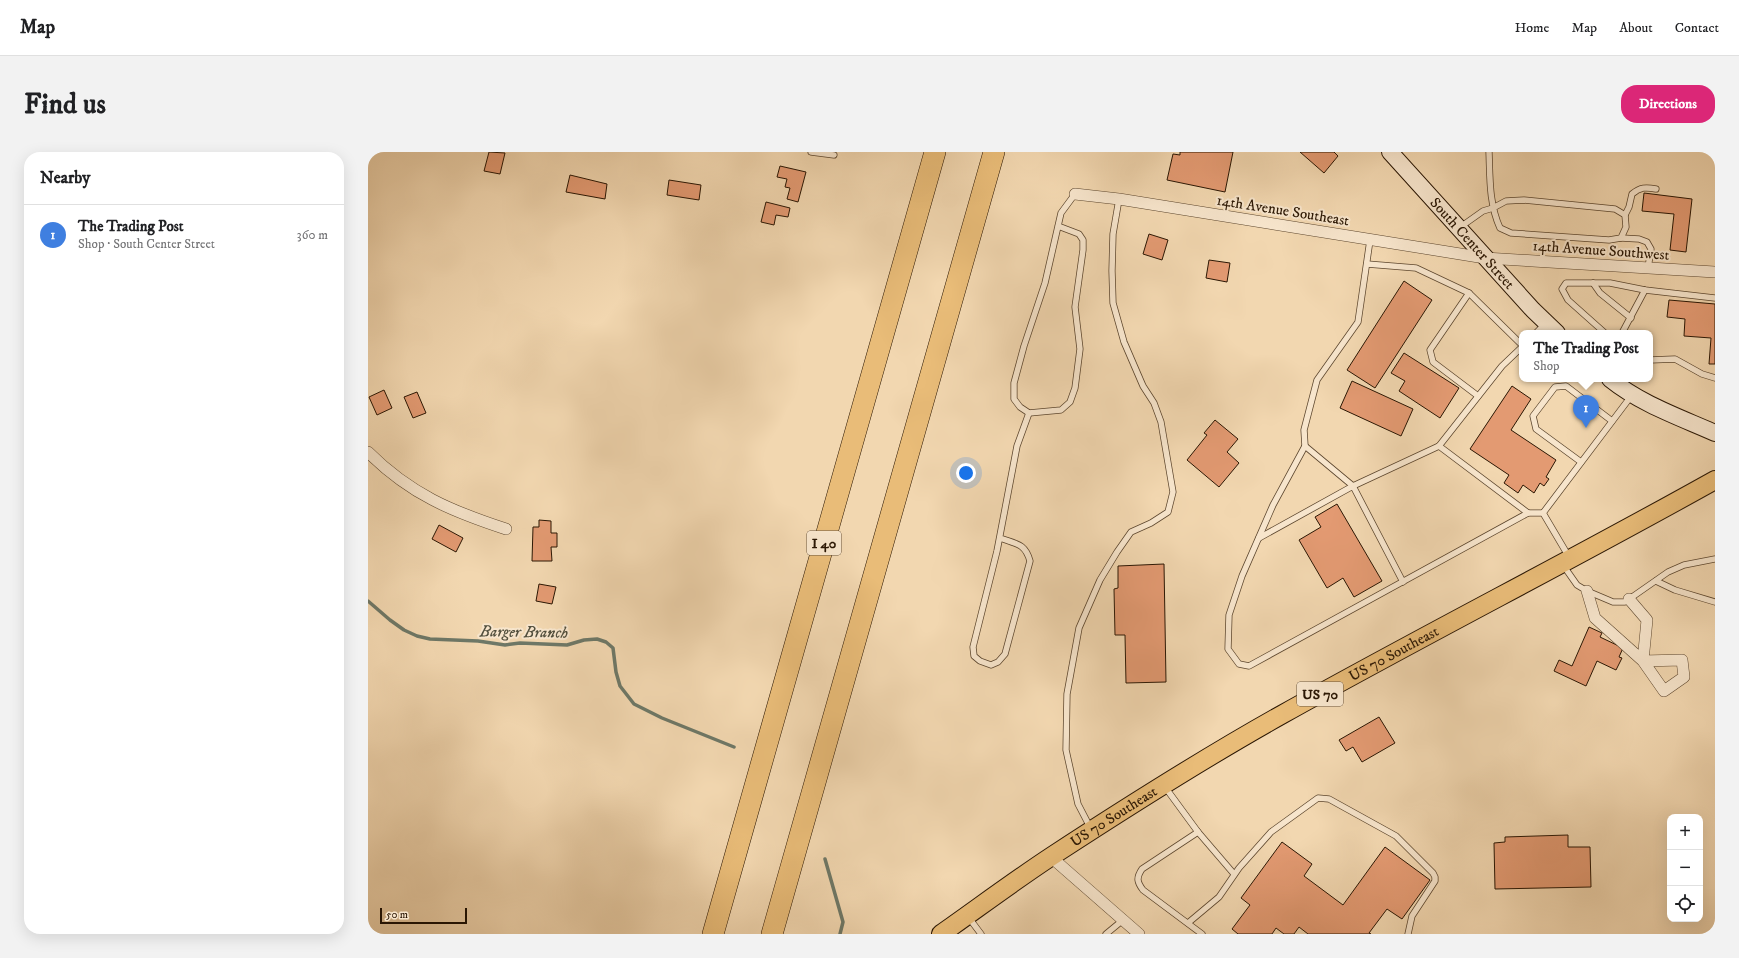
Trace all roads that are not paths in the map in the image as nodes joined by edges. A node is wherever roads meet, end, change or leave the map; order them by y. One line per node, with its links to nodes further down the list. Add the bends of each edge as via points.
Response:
1 (811, 152): 6 (lane)
2 (935, 152): 64 (highway, I 40)
3 (994, 152): 65 (highway)
4 (1390, 152): 13 (street, South Center Street)
5 (1489, 152): 10 (lane)
6 (834, 155)
7 (1656, 189): 11 (lane, via 1645,186 1636,190)
8 (1075, 194): 9 (street, 14th Avenue Southeast); 12 (lane, via 1061,213)
9 (1120, 199): 15 (street, 14th Avenue Southeast); 57 (lane, via 1114,234 1113,303 1124,342 1161,422 1173,492 1168,512 1131,532 1117,552 1100,580 1079,628 1067,694 1066,750 1078,804)
10 (1493, 208): 11 (lane, via 1506,201 1524,200 1615,209); 13 (lane, via 1483,211); 14 (lane, via 1500,228 1511,233 1609,240)
11 (1624, 215): 14 (lane, via 1626,227)
12 (1058, 226): 35 (lane, via 1045,283 1014,383 1014,399); 35 (lane, via 1079,234 1083,240 1075,307 1080,349 1075,388 1070,402 1061,410)
13 (1459, 228): 16 (street, South Center Street)
14 (1621, 238): 18 (lane, via 1648,242 1651,249)
15 (1370, 240): 16 (street, 14th Avenue Southeast); 17 (lane)
16 (1485, 258): 18 (street, 14th Avenue Southwest); 25 (street, South Center Street)
17 (1367, 264): 22 (lane, via 1416,268); 38 (lane, via 1358,322 1318,380 1304,430)
18 (1648, 268): 19 (street, 14th Avenue Southwest)
19 (1715, 272)
20 (1593, 283): 21 (lane, via 1610,283); 24 (lane, via 1600,293); 26 (lane, via 1566,283 1562,289 1568,300)
21 (1645, 290): 23 (lane); 24 (lane)
22 (1469, 293): 28 (lane); 34 (lane, via 1430,350 1433,362)
23 (1715, 298)
24 (1631, 318): 27 (lane)
25 (1547, 330)
26 (1602, 330)
27 (1624, 330)
28 (1519, 343)
29 (1519, 349): 34 (lane)
30 (1653, 360): 31 (lane, via 1675,359)
31 (1715, 378)
32 (1618, 382): 33 (street)
33 (1632, 394): 36 (lane); 37 (street, via 1654,407)
34 (1478, 396): 39 (lane)
35 (1029, 413): 47 (lane, via 1017,446)
36 (1612, 421): 41 (lane); 41 (lane, via 1566,386 1555,387 1533,416 1536,429)
37 (1715, 433)
38 (1305, 446): 43 (lane); 48 (lane, via 1273,505)
39 (1439, 446): 43 (lane); 44 (lane)
40 (368, 452): 46 (street, via 386,471 435,502)
41 (1581, 462): 45 (lane)
42 (1715, 480): 50 (main road, US 70 Southeast / US 70)
43 (1353, 486): 48 (lane); 52 (lane)
44 (1528, 513): 45 (lane); 52 (lane)
45 (1544, 513): 50 (lane)
46 (506, 529)
47 (1000, 538): 47 (lane, via 973,647 974,656 991,665 1005,654 1030,561 1027,551 1020,545)
48 (1259, 538): 52 (lane, via 1242,576 1229,615 1228,649 1238,664 1249,666)
49 (1715, 559): 51 (lane, via 1684,565)
50 (1566, 562): 53 (lane, via 1577,584); 56 (main road, US 70 Southeast / US 70, via 1281,715)
51 (1656, 581): 54 (lane); 55 (lane, via 1675,590)
52 (1403, 582)
53 (1587, 592): 54 (lane, via 1613,602 1625,602); 54 (street, via 1595,618 1644,661 1647,620)
54 (1629, 599)
55 (1715, 602)
56 (1164, 786): 57 (main road, US 70 Southeast / US 70); 58 (lane)
57 (1092, 831): 59 (main road, US 70 Southeast / US 70)
58 (1198, 832): 60 (lane); 63 (lane, via 1142,869 1137,876 1137,882 1143,890)
59 (1051, 857): 61 (main road, US 70 Southeast / US 70); 62 (street)
60 (1234, 874): 63 (lane, via 1219,897); 71 (lane, via 1270,832 1318,798 1329,799 1396,836 1434,873 1435,881 1412,916)
61 (968, 916): 66 (main road, US 70 Southeast / US 70); 67 (lane)
62 (1123, 920): 68 (lane); 69 (street)
63 (1188, 923): 70 (lane)
64 (713, 934)
65 (772, 934)
66 (941, 934)
67 (980, 934)
68 (1106, 934)
69 (1139, 934)
70 (1202, 934)
71 (1408, 934)

